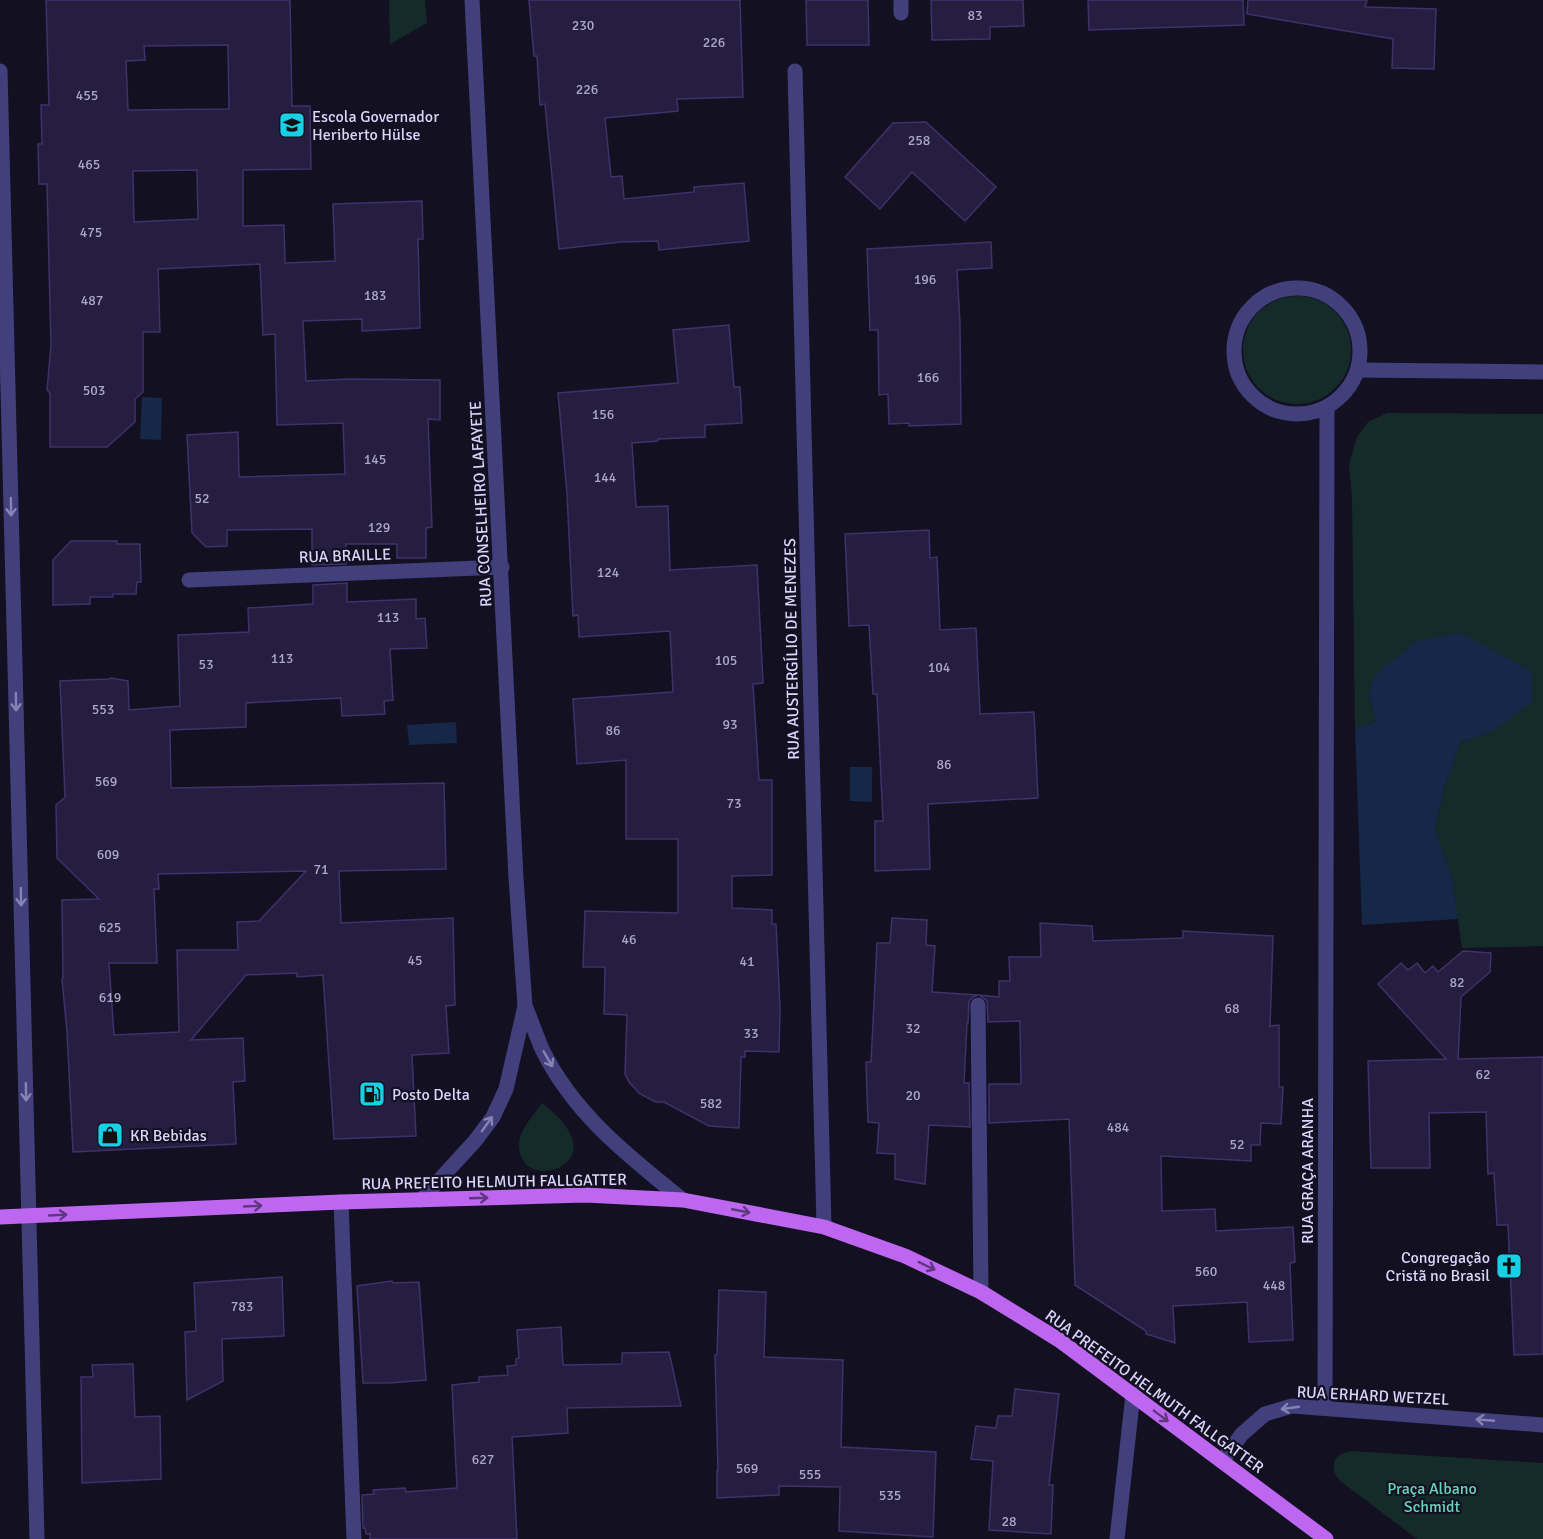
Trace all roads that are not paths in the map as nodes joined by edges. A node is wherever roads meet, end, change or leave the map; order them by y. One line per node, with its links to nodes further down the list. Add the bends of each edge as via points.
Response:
1 (472, 0): 7 (street, RUA CONSELHEIRO LAFAYETE)
2 (0, 71): 14 (street, one-way to 14)
3 (795, 71): 16 (street, RUA AUSTERGÍLIO DE MENEZES)
4 (1358, 370): 5 (street); 6 (street, via 1346,391); 6 (street, via 1361,348 1356,327 1344,308 1327,295 1306,288 1284,288 1264,295 1248,309 1237,328 1233,350 1236,371 1247,390 1263,405 1284,413 1306,414)
5 (1543, 372)
6 (1327, 407): 19 (street, RUA GRAÇA ARANHA)
7 (502, 567): 8 (street, RUA BRAILLE); 10 (street, RUA CONSELHEIRO LAFAYETE)
8 (189, 580)
9 (978, 1005): 17 (street)
10 (525, 1006): 11 (street, RUA CONSELHEIRO LAFAYETE, one-way to 10, via 493,1117 506,1089); 12 (street, RUA CONSELHEIRO LAFAYETE, one-way to 12, via 561,1082 586,1114 632,1160)
11 (421, 1200): 12 (main road, RUA PREFEITO HELMUTH FALLGATTER, one-way to 12, via 585,1195); 13 (main road, RUA PREFEITO HELMUTH FALLGATTER)
12 (683, 1200): 16 (main road, RUA PREFEITO HELMUTH FALLGATTER, one-way to 16)
13 (341, 1202): 14 (main road, RUA PREFEITO HELMUTH FALLGATTER, one-way to 13); 23 (street)
14 (29, 1216): 15 (main road, RUA PREFEITO HELMUTH FALLGATTER); 22 (street)
15 (0, 1217)
16 (824, 1227): 17 (main road, RUA PREFEITO HELMUTH FALLGATTER, one-way to 17, via 905,1256)
17 (981, 1292): 18 (main road, RUA PREFEITO HELMUTH FALLGATTER, via 1059,1340)
18 (1133, 1394): 21 (main road, RUA PREFEITO HELMUTH FALLGATTER, one-way to 21); 24 (street)
19 (1325, 1407): 20 (street, RUA ERHARD WETZEL, one-way to 19); 21 (street, RUA ERHARD WETZEL, one-way to 21, via 1292,1406 1265,1414 1242,1434)
20 (1543, 1425)
21 (1222, 1461): 25 (main road, RUA PREFEITO HELMUTH FALLGATTER)
22 (37, 1539)
23 (354, 1539)
24 (1117, 1539)
25 (1326, 1539)

